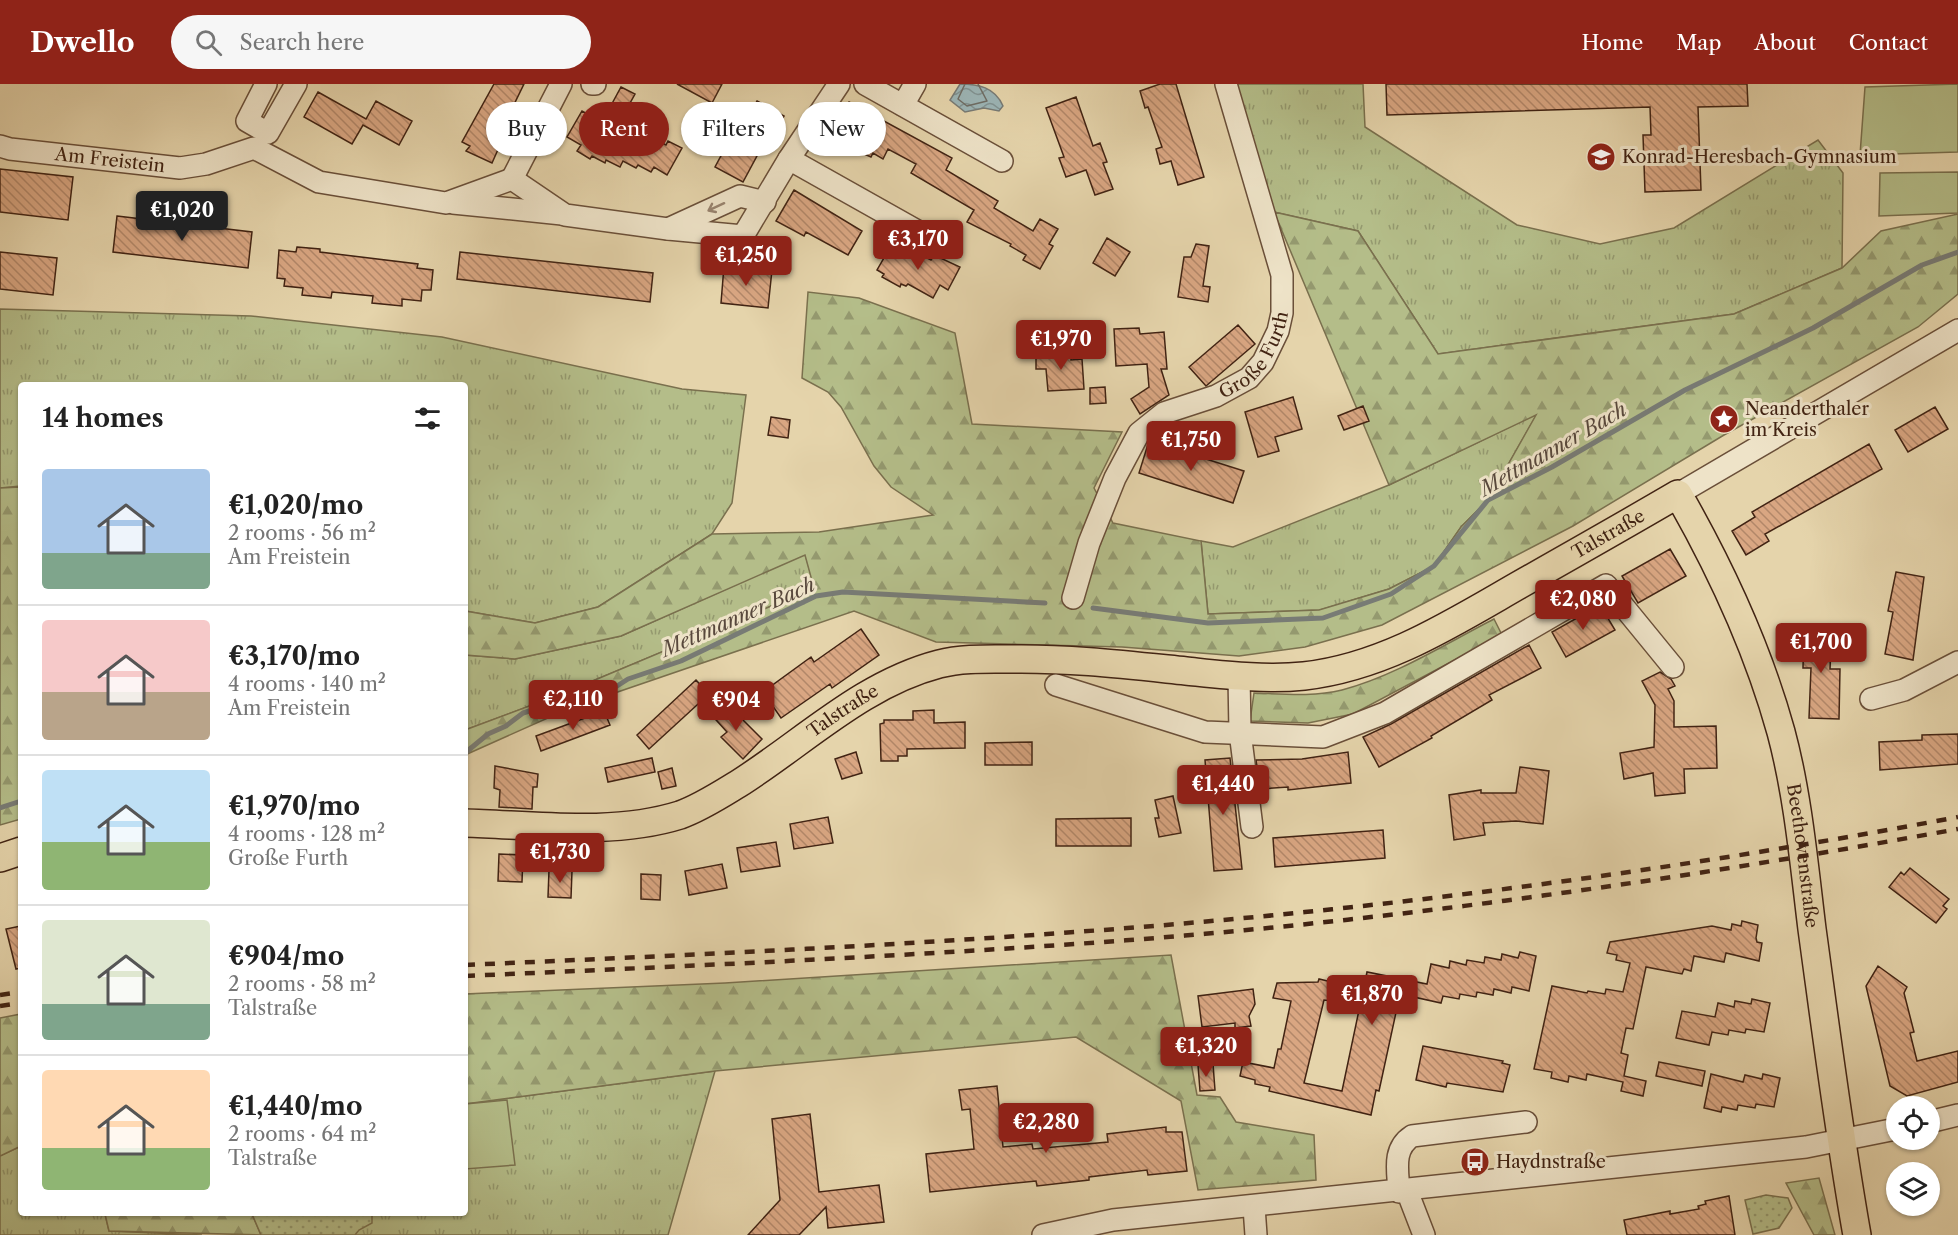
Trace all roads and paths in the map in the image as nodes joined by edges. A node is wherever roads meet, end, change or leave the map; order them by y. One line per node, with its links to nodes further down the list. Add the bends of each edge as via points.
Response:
1 (266, 84): 9 (street, via 247,121)
2 (296, 84): 9 (street, Am Freistein, via 268,133)
3 (561, 84): 13 (street)
4 (839, 84): 11 (street)
5 (865, 84): 8 (street)
6 (915, 84): 8 (street)
7 (1226, 84): 21 (street, Große Furth, via 1282,275 1278,331 1263,362 1249,378 1216,396 1164,413 1139,433 1110,489)
8 (903, 105): 12 (street)
9 (257, 139): 10 (street, Am Freistein, via 206,164 180,168); 15 (street, via 319,182)
10 (0, 146)
11 (789, 159): 14 (street); 18 (street)
12 (1002, 161)
13 (512, 179): 15 (street); 16 (street)
14 (765, 202): 17 (street, one-way to 17, via 740,196); 17 (street, via 743,236)
15 (446, 203): 16 (street)
16 (565, 215): 17 (street)
17 (668, 229)
18 (942, 245)
19 (1958, 330): 20 (street, Talstraße)
20 (1678, 494): 24 (main road, Talstraße, via 1435,633 1379,659 1302,676); 36 (main road, Beethovenstraße, via 1741,620 1782,735 1800,833)
21 (1073, 598)
22 (1958, 662): 26 (street, via 1904,690)
23 (1673, 667): 27 (street, via 1606,585 1385,713 1349,729 1323,737 1296,738)
24 (1239, 676): 27 (street); 28 (main road, Talstraße, via 1060,658 942,663 878,689 761,769 682,814 596,826)
25 (1056, 685): 27 (street, via 1205,732)
26 (1871, 699)
27 (1240, 732): 29 (street)
28 (468, 823)
29 (1252, 827)
30 (18, 852): 31 (main road)
31 (0, 858)
32 (1958, 1115): 33 (street)
33 (1940, 1119)
34 (1526, 1122): 37 (street, via 1412,1136 1404,1142 1397,1157)
35 (1886, 1132): 36 (street)
36 (1842, 1142): 37 (street); 42 (main road, Beethovenstraße)
37 (1403, 1191): 38 (street); 41 (street)
38 (1254, 1207): 39 (street, via 1113,1220); 40 (street)
39 (1043, 1235)
40 (1256, 1235)
41 (1424, 1235)
42 (1857, 1235)

